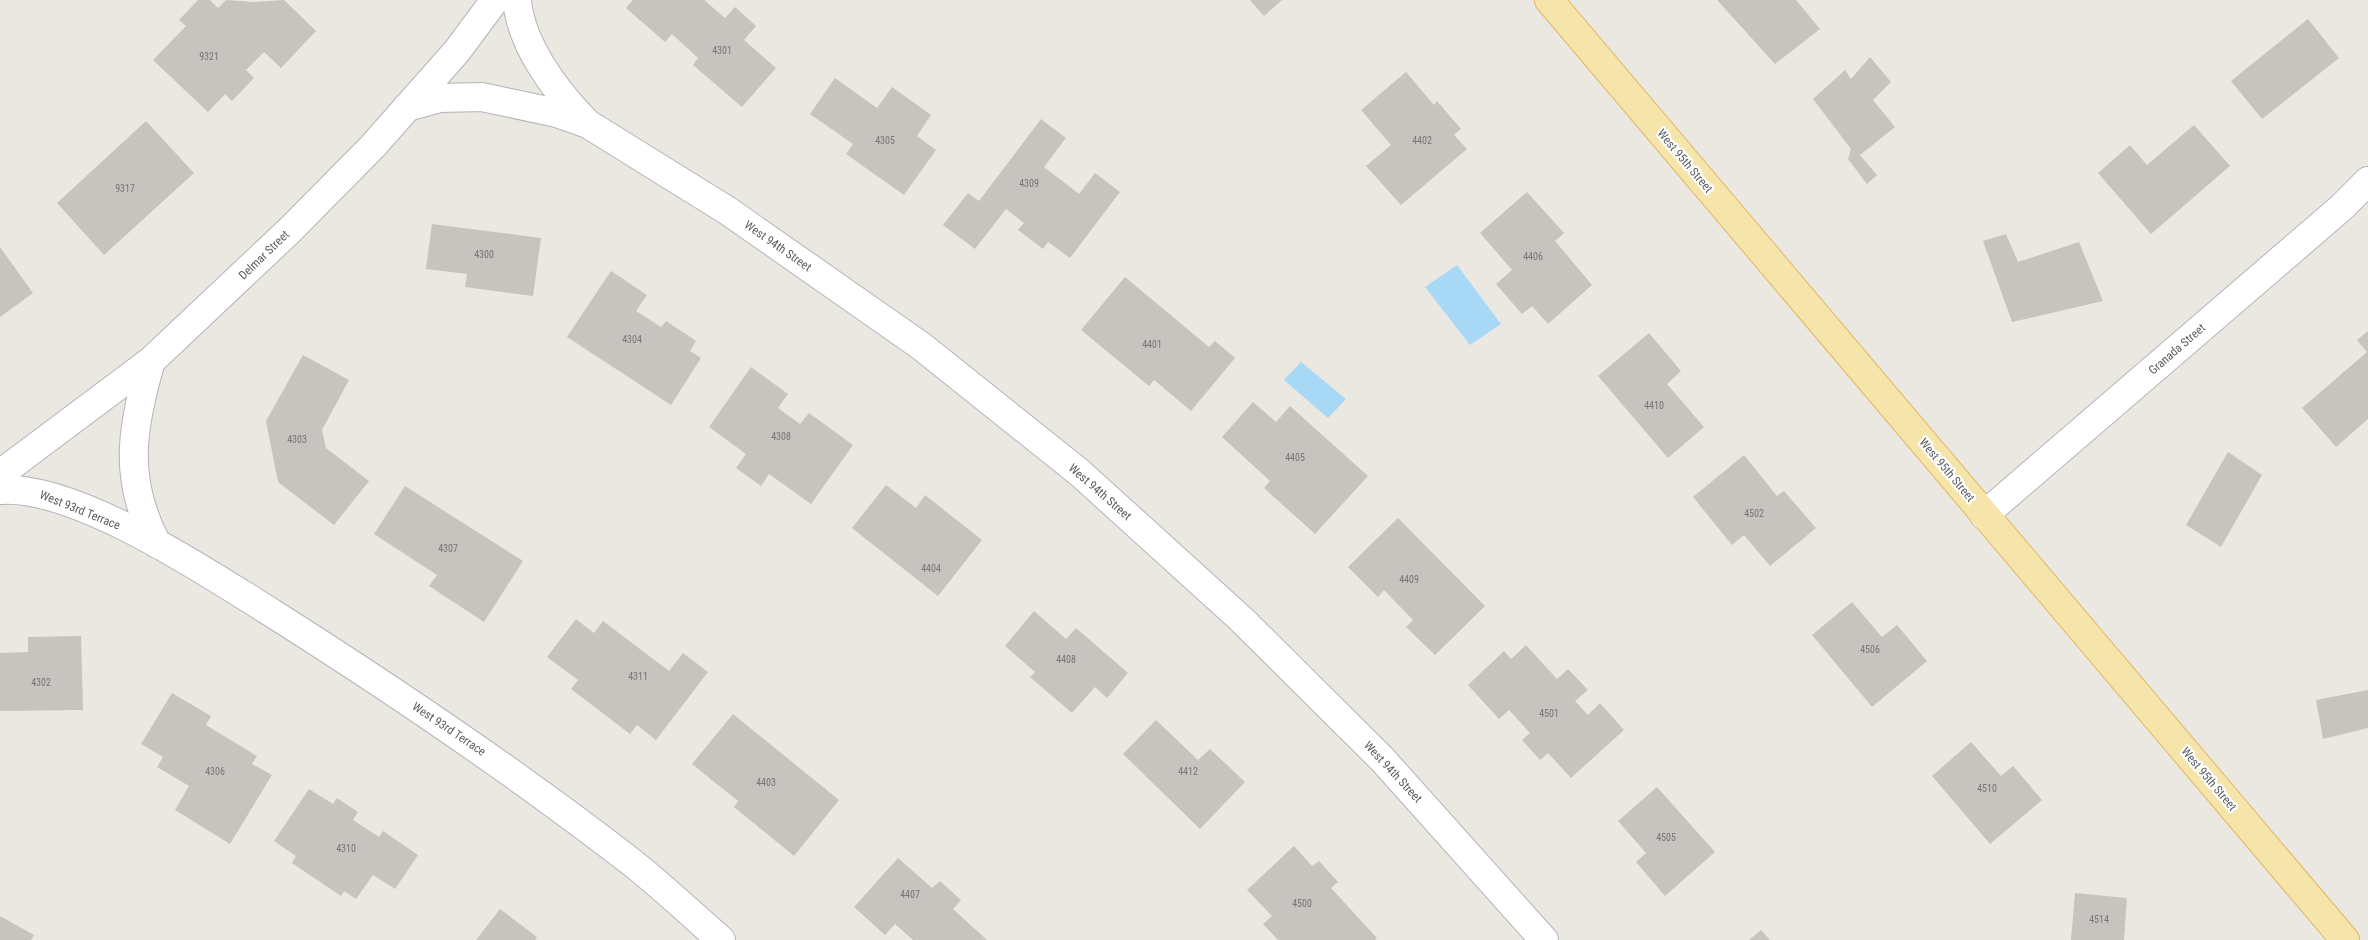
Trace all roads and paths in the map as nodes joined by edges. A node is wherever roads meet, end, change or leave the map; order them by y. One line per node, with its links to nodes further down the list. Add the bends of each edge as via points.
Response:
1 (495, 0): 4 (street, Delmar Street, via 457,51)
2 (517, 0): 5 (street, West 94th Street, via 523,26 551,83)
3 (1548, 0): 10 (main road, West 95th Street)
4 (407, 107): 5 (street, West 94th Street, via 440,98 482,97 557,113); 7 (street, Delmar Street, via 290,230)
5 (588, 124): 13 (street, West 94th Street, via 728,211 921,346 1080,473 1241,619 1382,759)
6 (2368, 181): 10 (street, Granada Street, via 2342,207)
7 (151, 361): 8 (street, Delmar Street); 11 (street, via 139,403 133,467 146,523)
8 (0, 474)
9 (0, 490): 11 (street, West 93rd Terrace, via 39,493 108,520)
10 (1984, 515): 14 (main road, West 95th Street)
11 (157, 544): 12 (street, West 93rd Terrace, via 222,582 466,740 631,862)
12 (721, 940)
13 (1544, 940)
14 (2345, 940)

